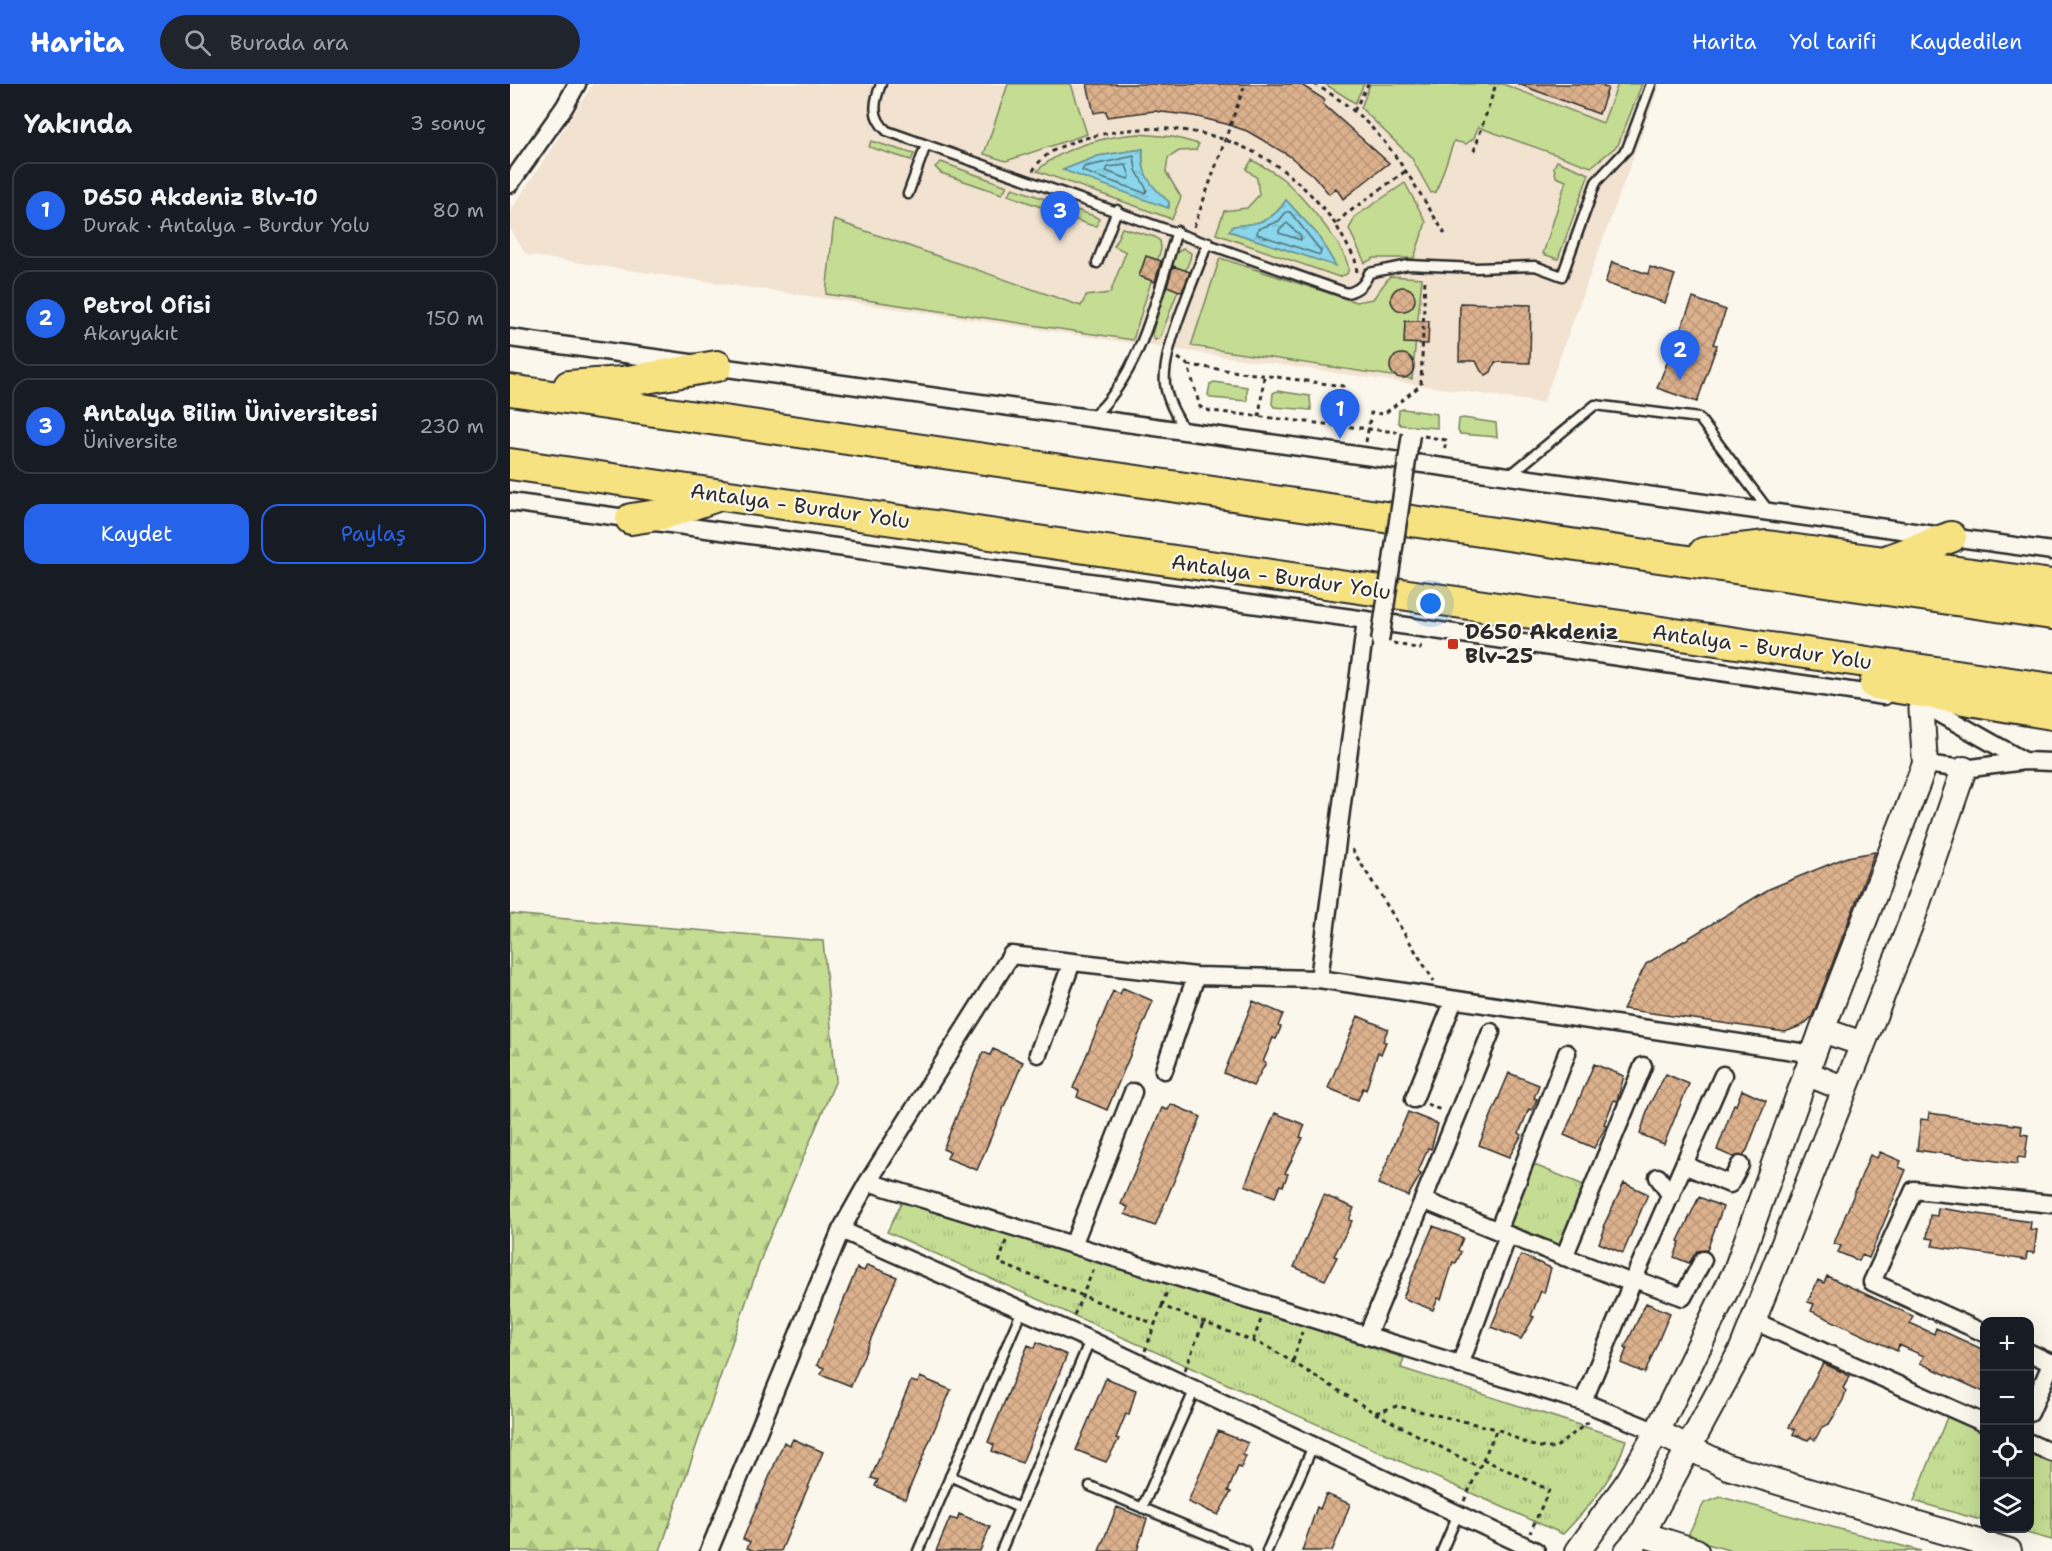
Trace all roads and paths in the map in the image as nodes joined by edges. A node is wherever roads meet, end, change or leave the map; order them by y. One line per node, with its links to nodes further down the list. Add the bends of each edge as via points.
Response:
1 (577, 84): 14 (street)
2 (881, 84): 10 (lane, via 874,104 878,123 887,131)
3 (1245, 84): 9 (path)
4 (1314, 84): 8 (path)
5 (1368, 84): 8 (path)
6 (1496, 84): 11 (path)
7 (1651, 84): 24 (lane, via 1627,149 1596,182 1562,276 1535,266 1408,265 1369,273)
8 (1354, 111): 12 (path)
9 (1225, 140): 13 (path, via 1193,130 1116,131 1077,140 1056,150 1039,160); 17 (path, via 1273,162 1302,185); 20 (path)
10 (926, 145): 13 (lane); 15 (lane)
11 (1474, 151)
12 (1407, 170): 17 (path, via 1352,208); 19 (path)
13 (1029, 180): 16 (lane)
14 (510, 184)
15 (908, 194)
16 (1117, 210): 18 (lane); 22 (lane)
17 (1336, 225): 24 (path, via 1355,259 1359,277)
18 (1177, 231): 20 (lane); 32 (lane, via 1134,363 1110,402)
19 (1445, 234)
20 (1191, 236): 21 (lane)
21 (1208, 242): 24 (lane, via 1347,293); 26 (lane)
22 (1096, 263)
23 (1425, 278): 34 (path, via 1421,385 1384,414 1371,413)
24 (1356, 291)
25 (510, 338): 28 (street)
26 (1169, 351): 27 (path); 35 (lane, via 1165,383)
27 (1188, 365): 29 (path); 31 (path, via 1200,407)
28 (717, 366): 30 (highway, via 622,382); 32 (street)
29 (1264, 376): 31 (path); 33 (path, via 1342,386)
30 (511, 390): 46 (highway)
31 (1259, 417): 33 (path)
32 (1091, 418): 35 (street)
33 (1337, 426): 34 (path)
34 (1368, 430): 36 (path)
35 (1185, 431): 39 (street)
36 (1411, 434): 37 (path); 52 (street, bridge)
37 (1446, 440)
38 (510, 464): 40 (highway, Antalya - Burdur Yolu)
39 (1510, 476): 42 (street); 42 (lane, via 1595,405 1699,417)
40 (722, 495): 43 (highway, via 664,514); 49 (highway, Antalya - Burdur Yolu)
41 (510, 501): 43 (street)
42 (1769, 512): 44 (street)
43 (631, 519): 51 (street)
44 (1951, 537): 45 (street); 47 (highway)
45 (2052, 551)
46 (1660, 558): 47 (highway, via 1767,546); 50 (highway)
47 (1883, 562): 48 (highway)
48 (2052, 585)
49 (1446, 601): 54 (highway, Antalya - Burdur Yolu); 56 (highway, via 1516,622)
50 (2052, 614)
51 (1366, 620): 55 (street); 61 (street)
52 (1380, 641): 53 (path)
53 (1420, 649)
54 (2052, 689)
55 (1921, 701): 57 (street); 59 (street)
56 (2052, 714)
57 (2024, 761): 58 (street); 60 (street)
58 (2052, 762)
59 (1925, 764): 60 (street); 66 (street)
60 (1964, 769): 68 (street, via 1911,923)
61 (1339, 827): 64 (street); 65 (path)
62 (1072, 962): 63 (street); 70 (street); 82 (street, via 1011,956)
63 (1196, 976): 64 (street); 73 (street)
64 (1319, 979): 65 (street)
65 (1449, 999): 71 (street); 77 (street)
66 (1822, 1030): 68 (street); 71 (street)
67 (1491, 1032): 78 (street)
68 (1863, 1044): 75 (street)
69 (1567, 1053): 88 (street)
70 (1038, 1054)
71 (1809, 1063): 75 (street); 118 (street, via 1736,1270)
72 (1643, 1066): 91 (street)
73 (1164, 1070)
74 (1723, 1074): 79 (street)
75 (1845, 1089): 98 (street)
76 (1133, 1092): 89 (street)
77 (1414, 1099): 78 (path)
78 (1456, 1117): 84 (street)
79 (1684, 1165): 80 (street, via 1730,1184); 83 (street)
80 (1740, 1165)
81 (1658, 1177): 83 (street)
82 (868, 1182): 86 (street); 87 (street)
83 (1671, 1196): 93 (street)
84 (1423, 1200): 88 (street); 103 (street)
85 (2052, 1204): 102 (street, via 1914,1190 1872,1282)
86 (1012, 1226): 89 (street); 94 (path, via 999,1263)
87 (841, 1230): 96 (street); 132 (street)
88 (1503, 1233): 91 (street); 110 (street)
89 (1073, 1245): 90 (street)
90 (1100, 1253): 94 (path); 95 (street)
91 (1564, 1257): 93 (street)
92 (1703, 1260): 93 (street, via 1683,1297)
93 (1633, 1281): 112 (street)
94 (1082, 1296): 100 (path); 101 (path)
95 (1267, 1305): 97 (street); 105 (path)
96 (1022, 1310): 101 (street); 125 (lane)
97 (1307, 1317): 103 (street); 107 (path)
98 (1754, 1320): 116 (street); 121 (street)
99 (1203, 1322): 100 (path, via 1162,1306); 105 (path); 111 (path)
100 (1155, 1324): 109 (path)
101 (1068, 1330): 104 (street)
102 (1980, 1331)
103 (1367, 1335): 110 (street)
104 (1090, 1340): 109 (street); 127 (lane)
105 (1253, 1341): 107 (path)
106 (2034, 1355): 108 (street)
107 (1293, 1361): 115 (path)
108 (2052, 1363): 113 (street)
109 (1140, 1364): 111 (street)
110 (1460, 1365): 112 (street)
111 (1187, 1386): 120 (street); 128 (lane)
112 (1583, 1402): 114 (street)
113 (2034, 1404)
114 (1605, 1410): 117 (path, via 1555,1448 1530,1445); 118 (street)
115 (1374, 1413): 117 (path, via 1397,1406); 124 (path)
116 (1980, 1421)
117 (1497, 1429): 123 (path)
118 (1657, 1432): 121 (street); 138 (street, via 1628,1482)
119 (2034, 1445): 122 (street)
120 (1313, 1446): 129 (street); 136 (lane)
121 (1689, 1447): 130 (street); 140 (street, via 1728,1467)
122 (2052, 1453)
123 (1483, 1459): 124 (path); 131 (path, via 1549,1490)
124 (1479, 1467): 129 (path)
125 (950, 1476): 127 (lane); 133 (lane)
126 (1090, 1486): 128 (lane)
127 (1020, 1508): 134 (lane)
128 (1142, 1508): 135 (lane)
129 (1458, 1514): 131 (street); 137 (lane)
130 (1634, 1543): 139 (street)
131 (1530, 1548)
132 (709, 1551)
133 (918, 1551)
134 (1001, 1551)
135 (1246, 1551)
136 (1267, 1551)
137 (1442, 1551)
138 (1578, 1551)
139 (1696, 1551)
140 (2009, 1551)

